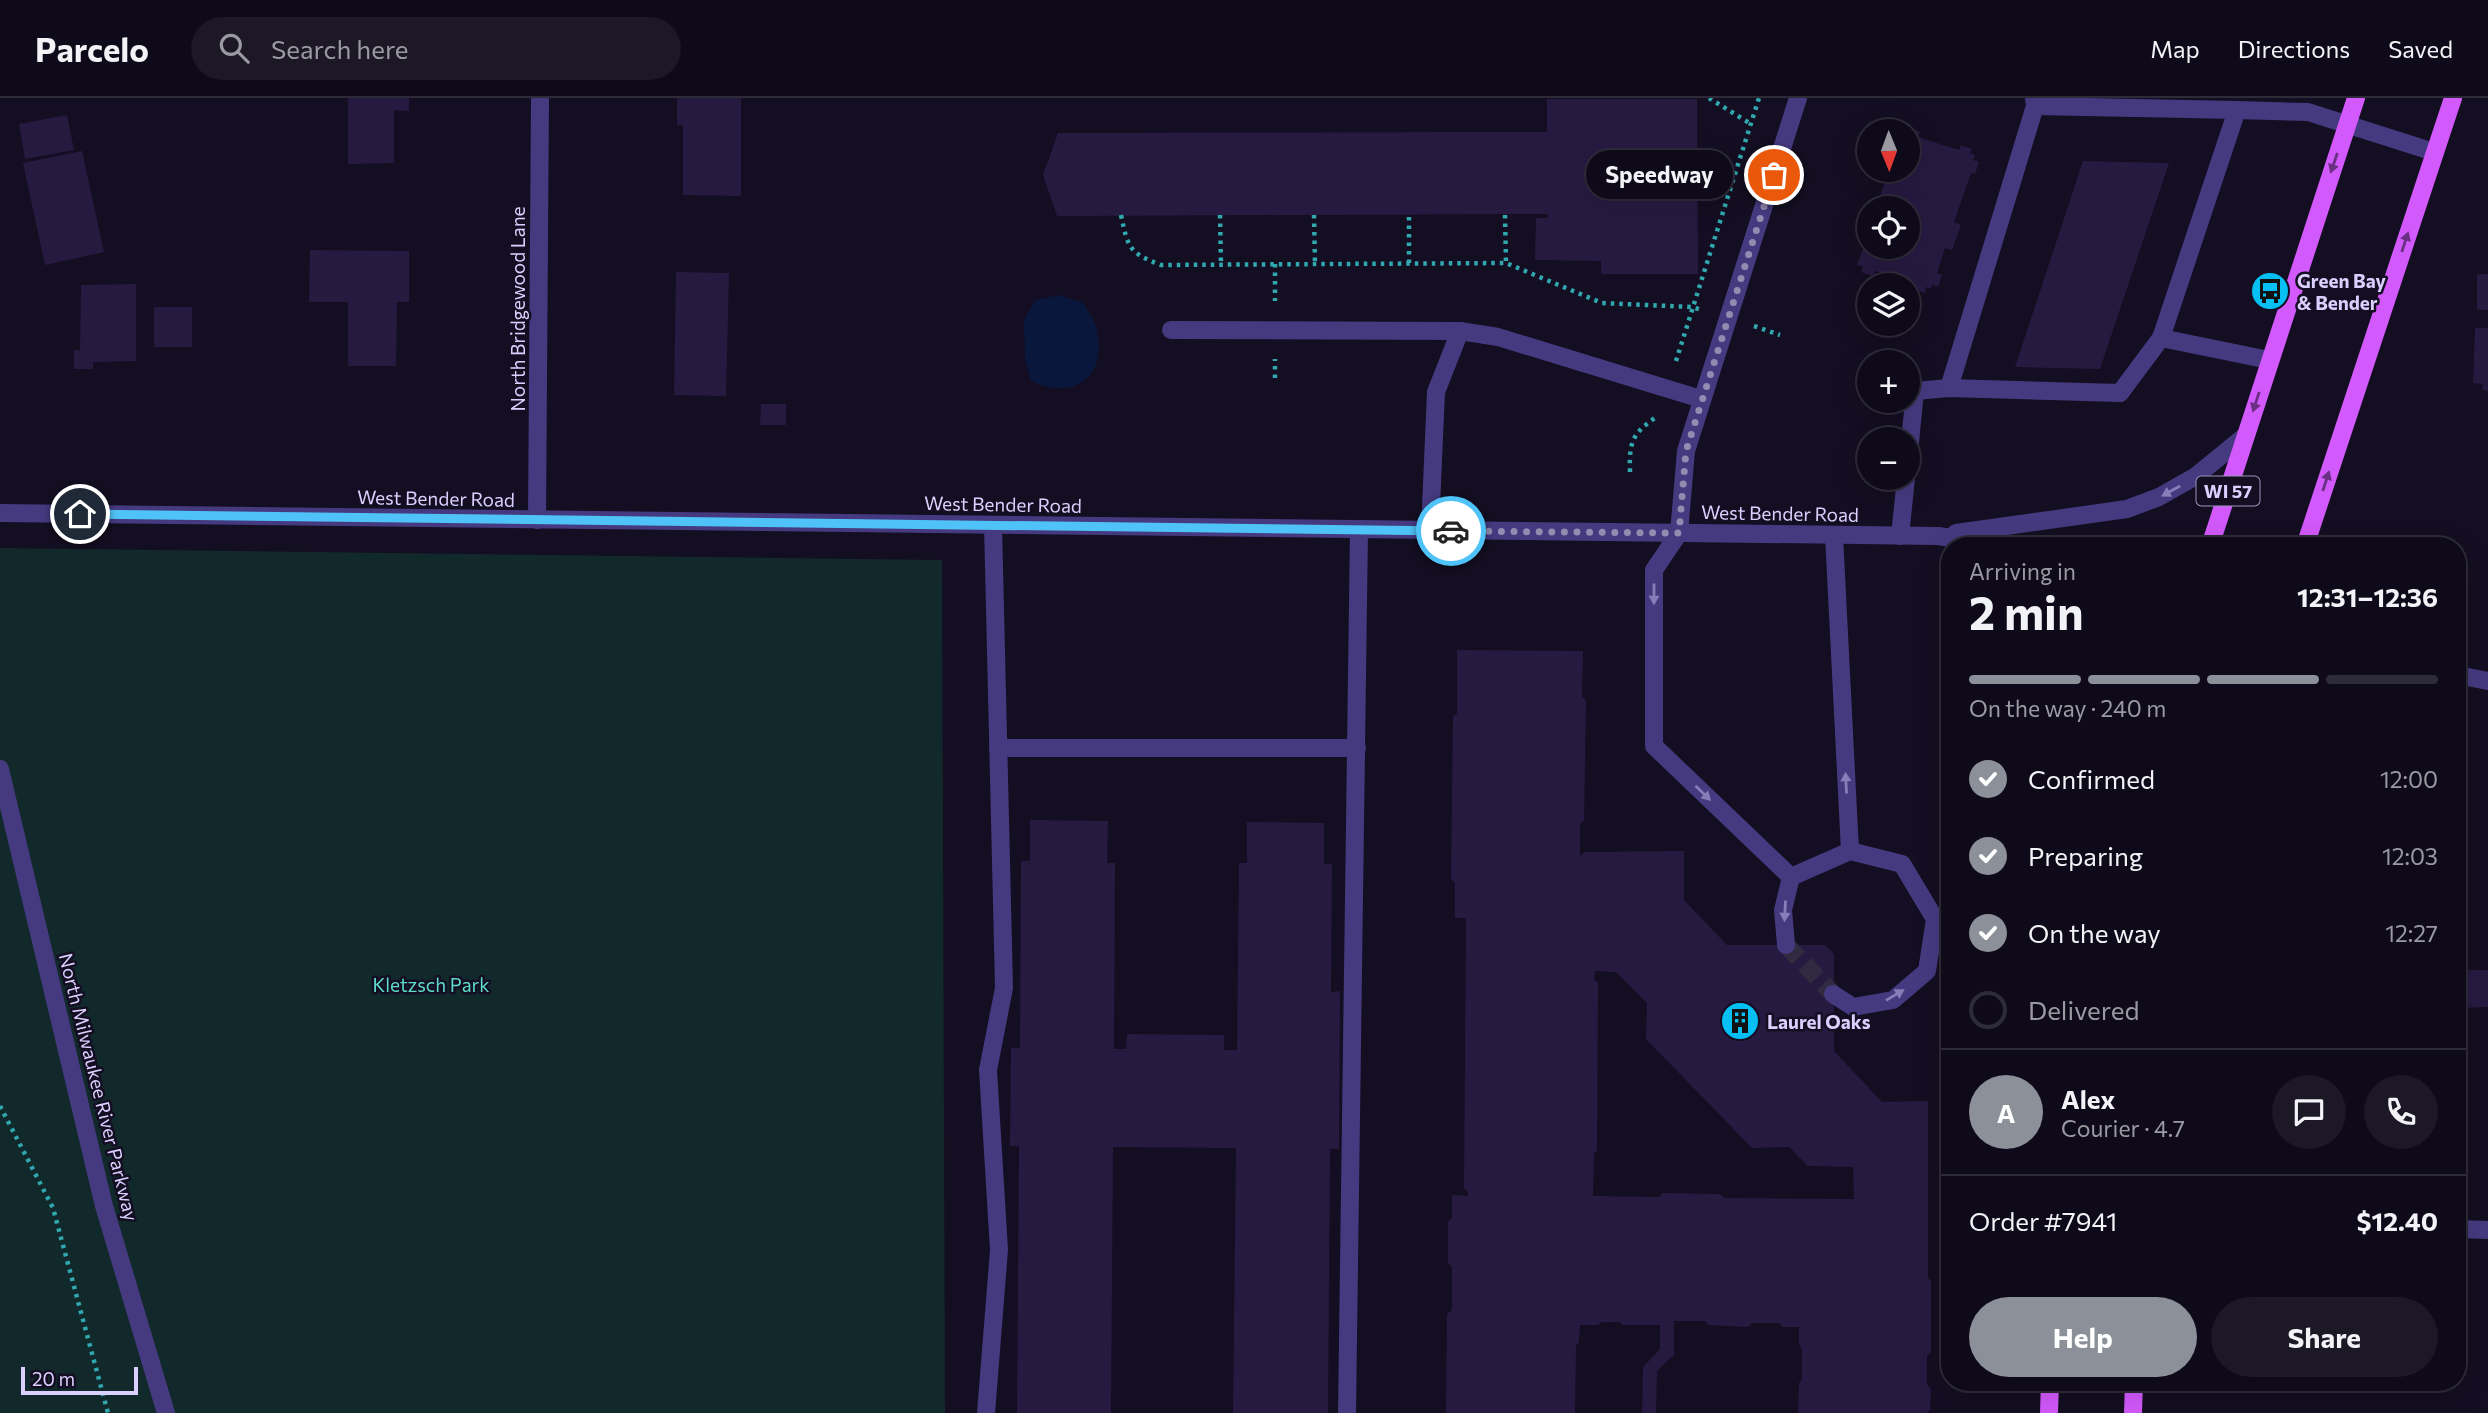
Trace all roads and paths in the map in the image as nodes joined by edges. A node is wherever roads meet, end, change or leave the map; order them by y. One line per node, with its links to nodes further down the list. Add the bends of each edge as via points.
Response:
1 (540, 98): 35 (street, North Bridgewood Lane)
2 (1709, 98): 9 (path)
3 (1759, 98): 9 (path)
4 (1798, 98): 28 (street)
5 (2356, 98): 10 (main road, WI 57)
6 (2453, 98): 11 (main road)
7 (2034, 102): 8 (street); 27 (street)
8 (2237, 110): 10 (street, via 2308,112); 24 (street)
9 (1751, 124): 21 (path)
10 (2347, 124): 11 (street); 25 (main road, WI 57, one-way to 25)
11 (2434, 152): 45 (main road, one-way to 11)
12 (1409, 214): 17 (path)
13 (1121, 215): 19 (path, via 1126,241 1138,256 1161,265)
14 (1220, 215): 19 (path)
15 (1314, 215): 20 (path)
16 (1505, 215): 18 (path)
17 (1409, 263): 18 (path); 20 (path)
18 (1506, 263): 21 (path, via 1602,303)
19 (1221, 264): 20 (path)
20 (1315, 264)
21 (1692, 307): 26 (path)
22 (1171, 330): 23 (street)
23 (1460, 331): 28 (street, via 1498,337); 38 (street, via 1436,392)
24 (2161, 338): 25 (street); 27 (street, via 2120,393)
25 (2269, 360): 31 (main road, WI 57, one-way to 31)
26 (1675, 366)
27 (1949, 388): 30 (street, via 1915,391)
28 (1701, 399): 39 (street, via 1686,451)
29 (1659, 415): 32 (path, via 1634,437 1629,449)
30 (1911, 427)
31 (2245, 436): 42 (street, one-way to 42, via 2196,476 2127,509); 44 (main road, WI 57)
32 (1630, 472)
33 (1905, 490): 41 (street)
34 (0, 513): 35 (street, West Bender Road)
35 (537, 520): 36 (street, West Bender Road)
36 (993, 525): 37 (street, West Bender Road); 48 (street)
37 (1359, 529): 38 (street, West Bender Road); 49 (street)
38 (1430, 530): 39 (street, West Bender Road)
39 (1679, 533): 40 (street, West Bender Road); 52 (street, one-way to 52, via 1654,570 1654,746)
40 (1835, 535): 41 (street, West Bender Road); 51 (street, one-way to 40)
41 (1900, 536): 42 (street, West Bender Road)
42 (1938, 536): 43 (street, West Bender Road)
43 (1945, 537)
44 (2213, 537)
45 (2308, 537)
46 (2466, 677): 47 (street)
47 (2488, 681)
48 (998, 748): 49 (street); 62 (street, via 1004,988 988,1070 999,1250)
49 (1357, 748): 63 (street)
50 (0, 769): 61 (street, North Milwaukee River Parkway, via 104,1206)
51 (1850, 851): 52 (street); 54 (street, one-way to 51, via 1853,1007 1893,1000 1927,971 1935,919 1902,864)
52 (1791, 877): 53 (street, one-way to 53, via 1783,910)
53 (1786, 945)
54 (1833, 994)
55 (0, 1106): 60 (path, via 53,1208)
56 (2466, 1229): 57 (street)
57 (2488, 1230)
58 (2050, 1391): 64 (main road)
59 (2134, 1391): 65 (main road)
60 (108, 1413)
61 (166, 1413)
62 (986, 1413)
63 (1347, 1413)
64 (2049, 1413)
65 (2133, 1413)

